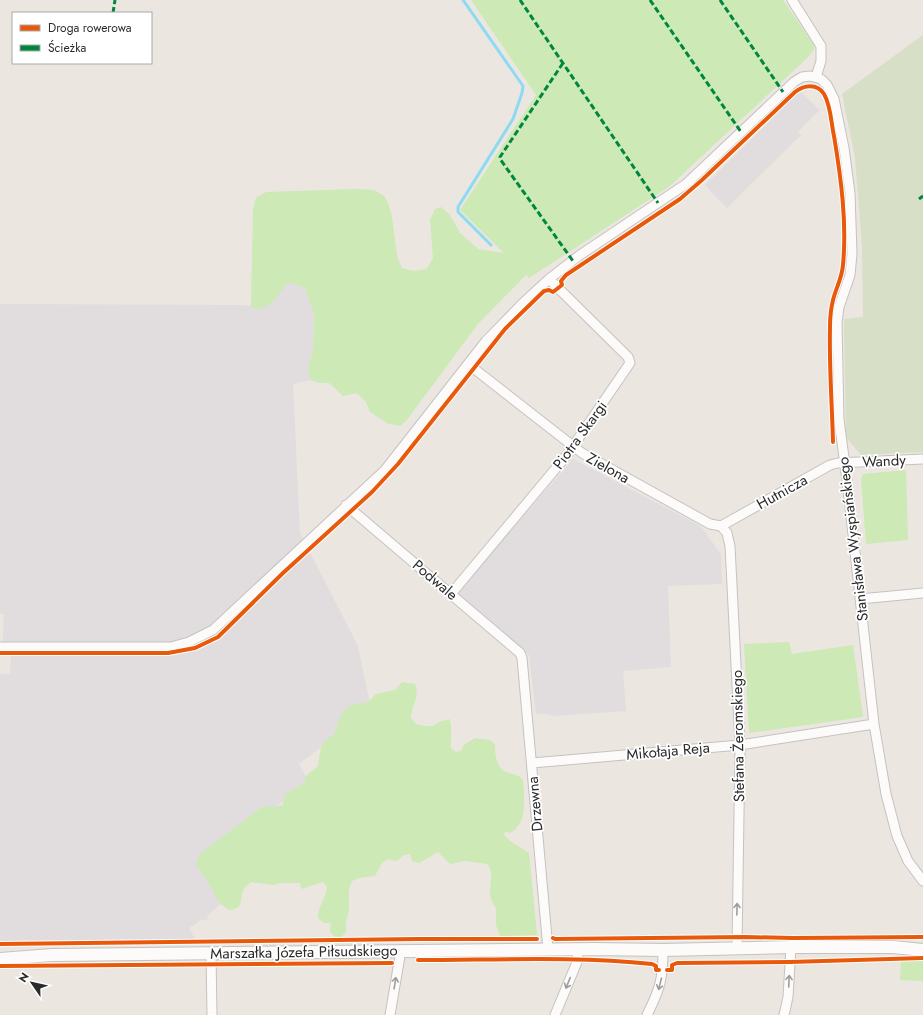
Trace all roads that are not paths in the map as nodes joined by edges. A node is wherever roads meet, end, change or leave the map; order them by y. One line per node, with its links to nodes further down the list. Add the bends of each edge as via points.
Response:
1 (792, 0): 2 (street, via 821,46 821,61)
2 (816, 77): 3 (street, via 802,78 794,82 686,184); 7 (street, Stanisława Wyspiańskiego, via 827,85 834,99 850,192 851,267 837,322 839,414)
3 (549, 279): 4 (street, via 500,326); 5 (street, Piotra Skargi, via 630,360)
4 (468, 364): 5 (street, Zielona); 8 (street, via 385,470)
5 (572, 446): 9 (street, Zielona, via 710,524); 11 (street, Piotra Skargi)
6 (923, 459): 7 (street, Wandy)
7 (845, 463): 9 (street, Hutnicza, via 830,465); 12 (street, Stanisława Wyspiańskiego)
8 (346, 505): 11 (street, Podwale); 13 (street, via 220,623 190,642 164,647)
9 (721, 526): 16 (street, Stefana Żeromskiego, via 727,533 730,546)
10 (923, 593): 12 (street)
11 (451, 594): 14 (street, Podwale, via 518,651)
12 (860, 599): 15 (street, Stanisława Wyspiańskiego)
13 (0, 647)
14 (522, 658): 17 (street, Drzewna)
15 (874, 724): 16 (street, Mikołaja Reja); 18 (street, Stanisława Wyspiańskiego, via 892,822 904,853)
16 (740, 744): 17 (street, Mikołaja Reja); 22 (street, Stefana Żeromskiego, one-way to 16)
17 (532, 763): 25 (street, Drzewna)
18 (923, 882)
19 (923, 943): 20 (street, Marszałka Józefa Piłsudskiego)
20 (893, 946): 21 (street, Marszałka Józefa Piłsudskiego); 27 (street, Marszałka Józefa Piłsudskiego)
21 (791, 947): 22 (street, Marszałka Józefa Piłsudskiego); 36 (street, one-way to 21, via 788,997)
22 (737, 948): 26 (street, Marszałka Józefa Piłsudskiego)
23 (578, 949): 25 (street, Marszałka Józefa Piłsudskiego); 26 (street, Marszałka Józefa Piłsudskiego); 34 (street, one-way to 34, via 577,962)
24 (401, 950): 25 (street, Marszałka Józefa Piłsudskiego); 29 (street, Marszałka Józefa Piłsudskiego); 33 (street, one-way to 24)
25 (548, 950)
26 (663, 950): 35 (street, one-way to 35, via 663,973 659,992)
27 (923, 950)
28 (0, 951): 30 (street, Marszałka Józefa Piłsudskiego)
29 (211, 953): 30 (street, Marszałka Józefa Piłsudskiego); 32 (street)
30 (52, 954): 31 (street, Marszałka Józefa Piłsudskiego)
31 (0, 959)
32 (212, 1015)
33 (390, 1015)
34 (555, 1015)
35 (647, 1015)
36 (784, 1015)

